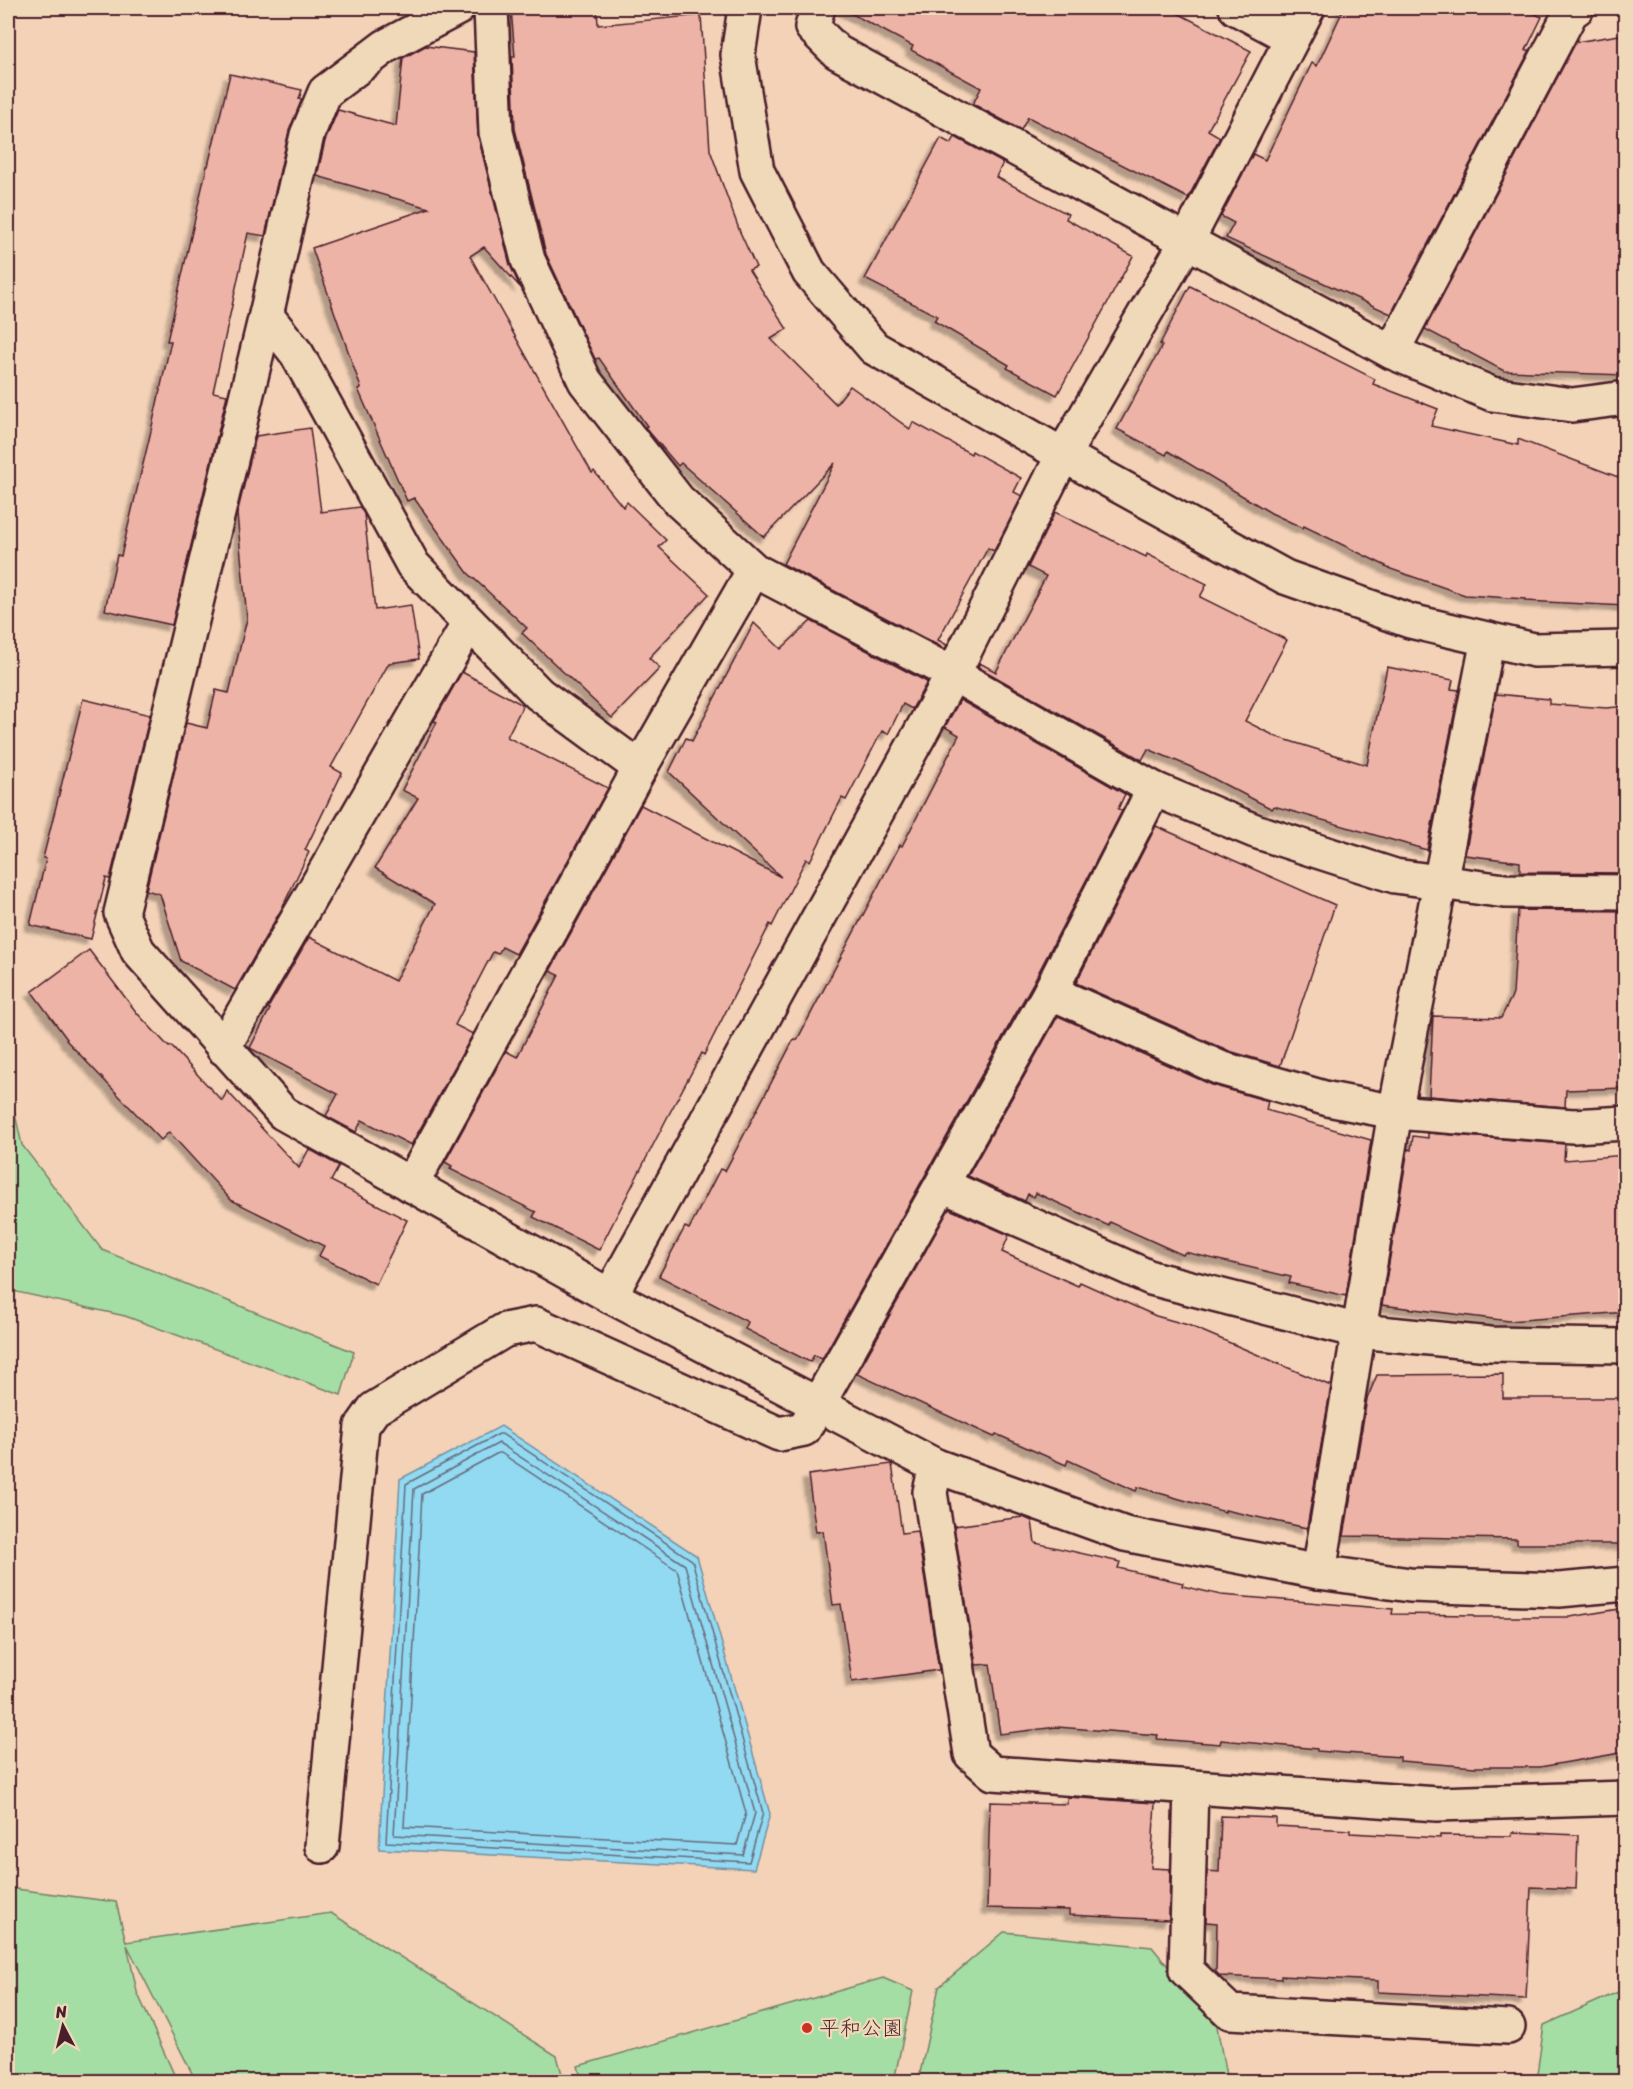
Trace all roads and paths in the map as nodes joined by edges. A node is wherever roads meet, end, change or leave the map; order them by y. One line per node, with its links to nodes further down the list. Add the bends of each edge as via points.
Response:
1 (458, 8): 10 (street, via 386,46 325,92 307,135)
2 (491, 8): 14 (street, via 495,132 528,260 585,381 678,500)
3 (745, 8): 13 (street, via 738,55 757,171 809,272 874,348)
4 (818, 8): 9 (street, via 812,27 837,52)
5 (1236, 8): 8 (street)
6 (1308, 8): 8 (street)
7 (1577, 8): 11 (street, via 1571,12)
8 (1292, 38): 9 (street)
9 (1187, 241): 11 (street); 13 (street)
10 (266, 315): 15 (street, via 297,354 413,564); 24 (street, via 121,913 138,951)
11 (1392, 352): 12 (street, via 1492,393 1572,405)
12 (1626, 398)
13 (1063, 455): 16 (street, via 1285,577 1410,621); 18 (street)
14 (754, 570): 18 (street); 19 (street)
15 (469, 623): 19 (street, via 539,694); 24 (street)
16 (1488, 639): 17 (street, via 1534,650); 21 (street)
17 (1626, 648)
18 (952, 674): 20 (street); 29 (street)
19 (640, 768): 27 (street)
20 (1154, 789): 21 (street, via 1255,831 1395,876); 23 (street)
21 (1440, 882): 22 (street, via 1505,891); 25 (street)
22 (1626, 892)
23 (1050, 992): 25 (street, via 1220,1068 1328,1100); 28 (street)
24 (223, 1048): 27 (street, via 283,1113)
25 (1395, 1112): 26 (street, via 1573,1125); 30 (street)
26 (1626, 1123)
27 (411, 1185): 29 (street)
28 (942, 1185): 30 (street, via 1151,1278); 32 (street)
29 (610, 1296): 32 (street)
30 (1359, 1331): 31 (street, via 1490,1344); 34 (street)
31 (1626, 1346)
32 (819, 1404): 33 (street); 38 (street, via 804,1428 779,1434 536,1324 505,1330 374,1409 362,1426)
33 (936, 1466): 34 (street, via 1125,1534); 36 (street, via 930,1492 970,1754 993,1773)
34 (1319, 1572): 35 (street, via 1410,1585 1559,1590)
35 (1626, 1584)
36 (1191, 1787): 37 (street, via 1437,1804); 39 (street, via 1186,1970 1230,2012)
37 (1626, 1798)
38 (322, 1846)
39 (1508, 2027)

